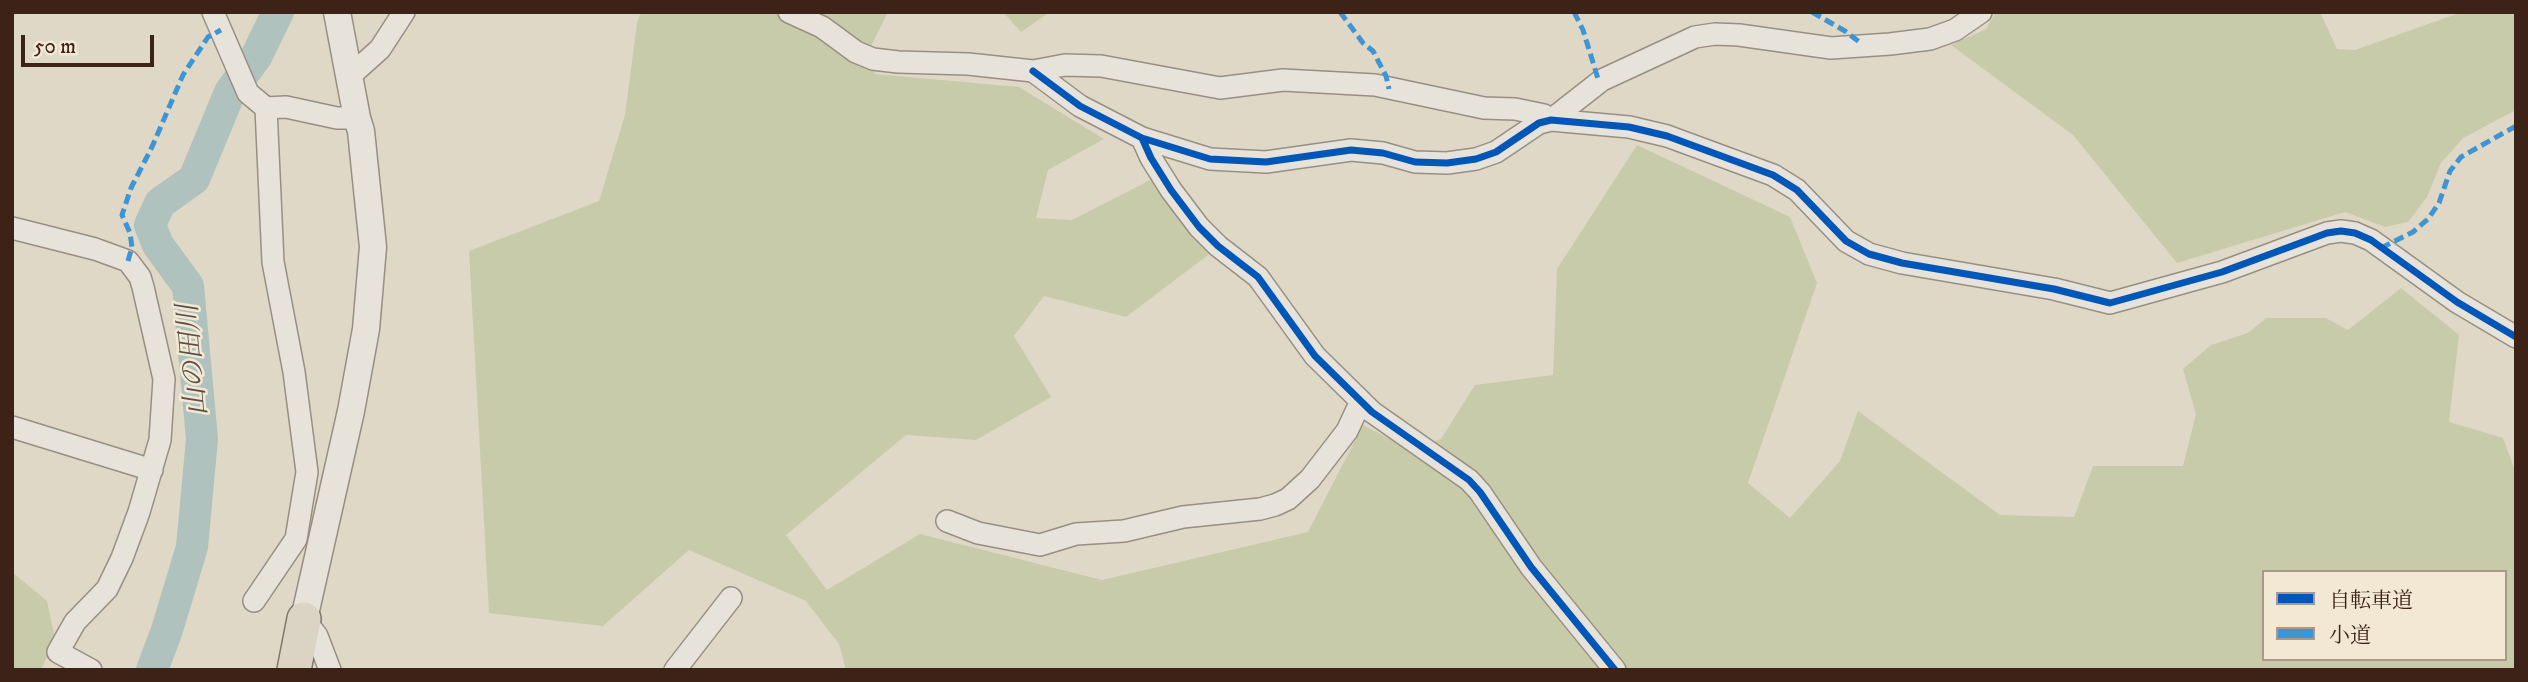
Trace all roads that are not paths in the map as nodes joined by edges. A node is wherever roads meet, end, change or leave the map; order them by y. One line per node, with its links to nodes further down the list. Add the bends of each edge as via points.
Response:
1 (213, 12): 8 (street, via 248,93)
2 (337, 12): 7 (street)
3 (404, 12): 7 (street, via 380,49)
4 (789, 12): 6 (street, via 873,59)
5 (1982, 12): 10 (street, via 1955,30 1930,39 1890,44 1831,48 1739,35 1695,37 1602,80)
6 (1033, 71): 10 (street, via 1065,65 1101,66 1220,88 1283,80 1375,85 1484,108 1515,109); 11 (street, via 1080,106)
7 (351, 75): 9 (street)
8 (266, 108): 9 (street); 19 (street, via 273,262 307,472 296,539)
9 (357, 117): 20 (street, via 373,247 366,329)
10 (1551, 120): 11 (street, via 1496,152 1447,163 1351,150 1266,162 1210,159); 13 (street, via 1629,127 1667,136 1773,174 1797,191 1846,241 1869,254 2110,303 2222,272 2327,233 2355,233)
11 (1142, 138): 14 (street, via 1171,190 1199,227 1258,277 1315,356)
12 (12, 228): 16 (street, via 128,261 140,277 164,379 160,440)
13 (2516, 337)
14 (1361, 401): 17 (street, via 1347,431 1310,479 1275,505 1182,517 1124,531 1076,534 1040,545 978,533); 26 (street, via 1469,480 1531,567)
15 (12, 427): 16 (street)
16 (152, 470): 21 (street, via 107,589 75,622)
17 (947, 521)
18 (732, 598): 25 (street)
19 (254, 601)
20 (304, 619): 23 (main road); 24 (street, via 317,636)
21 (54, 661): 22 (street)
22 (90, 670)
23 (294, 670)
24 (330, 670)
25 (675, 670)
26 (1615, 670)

